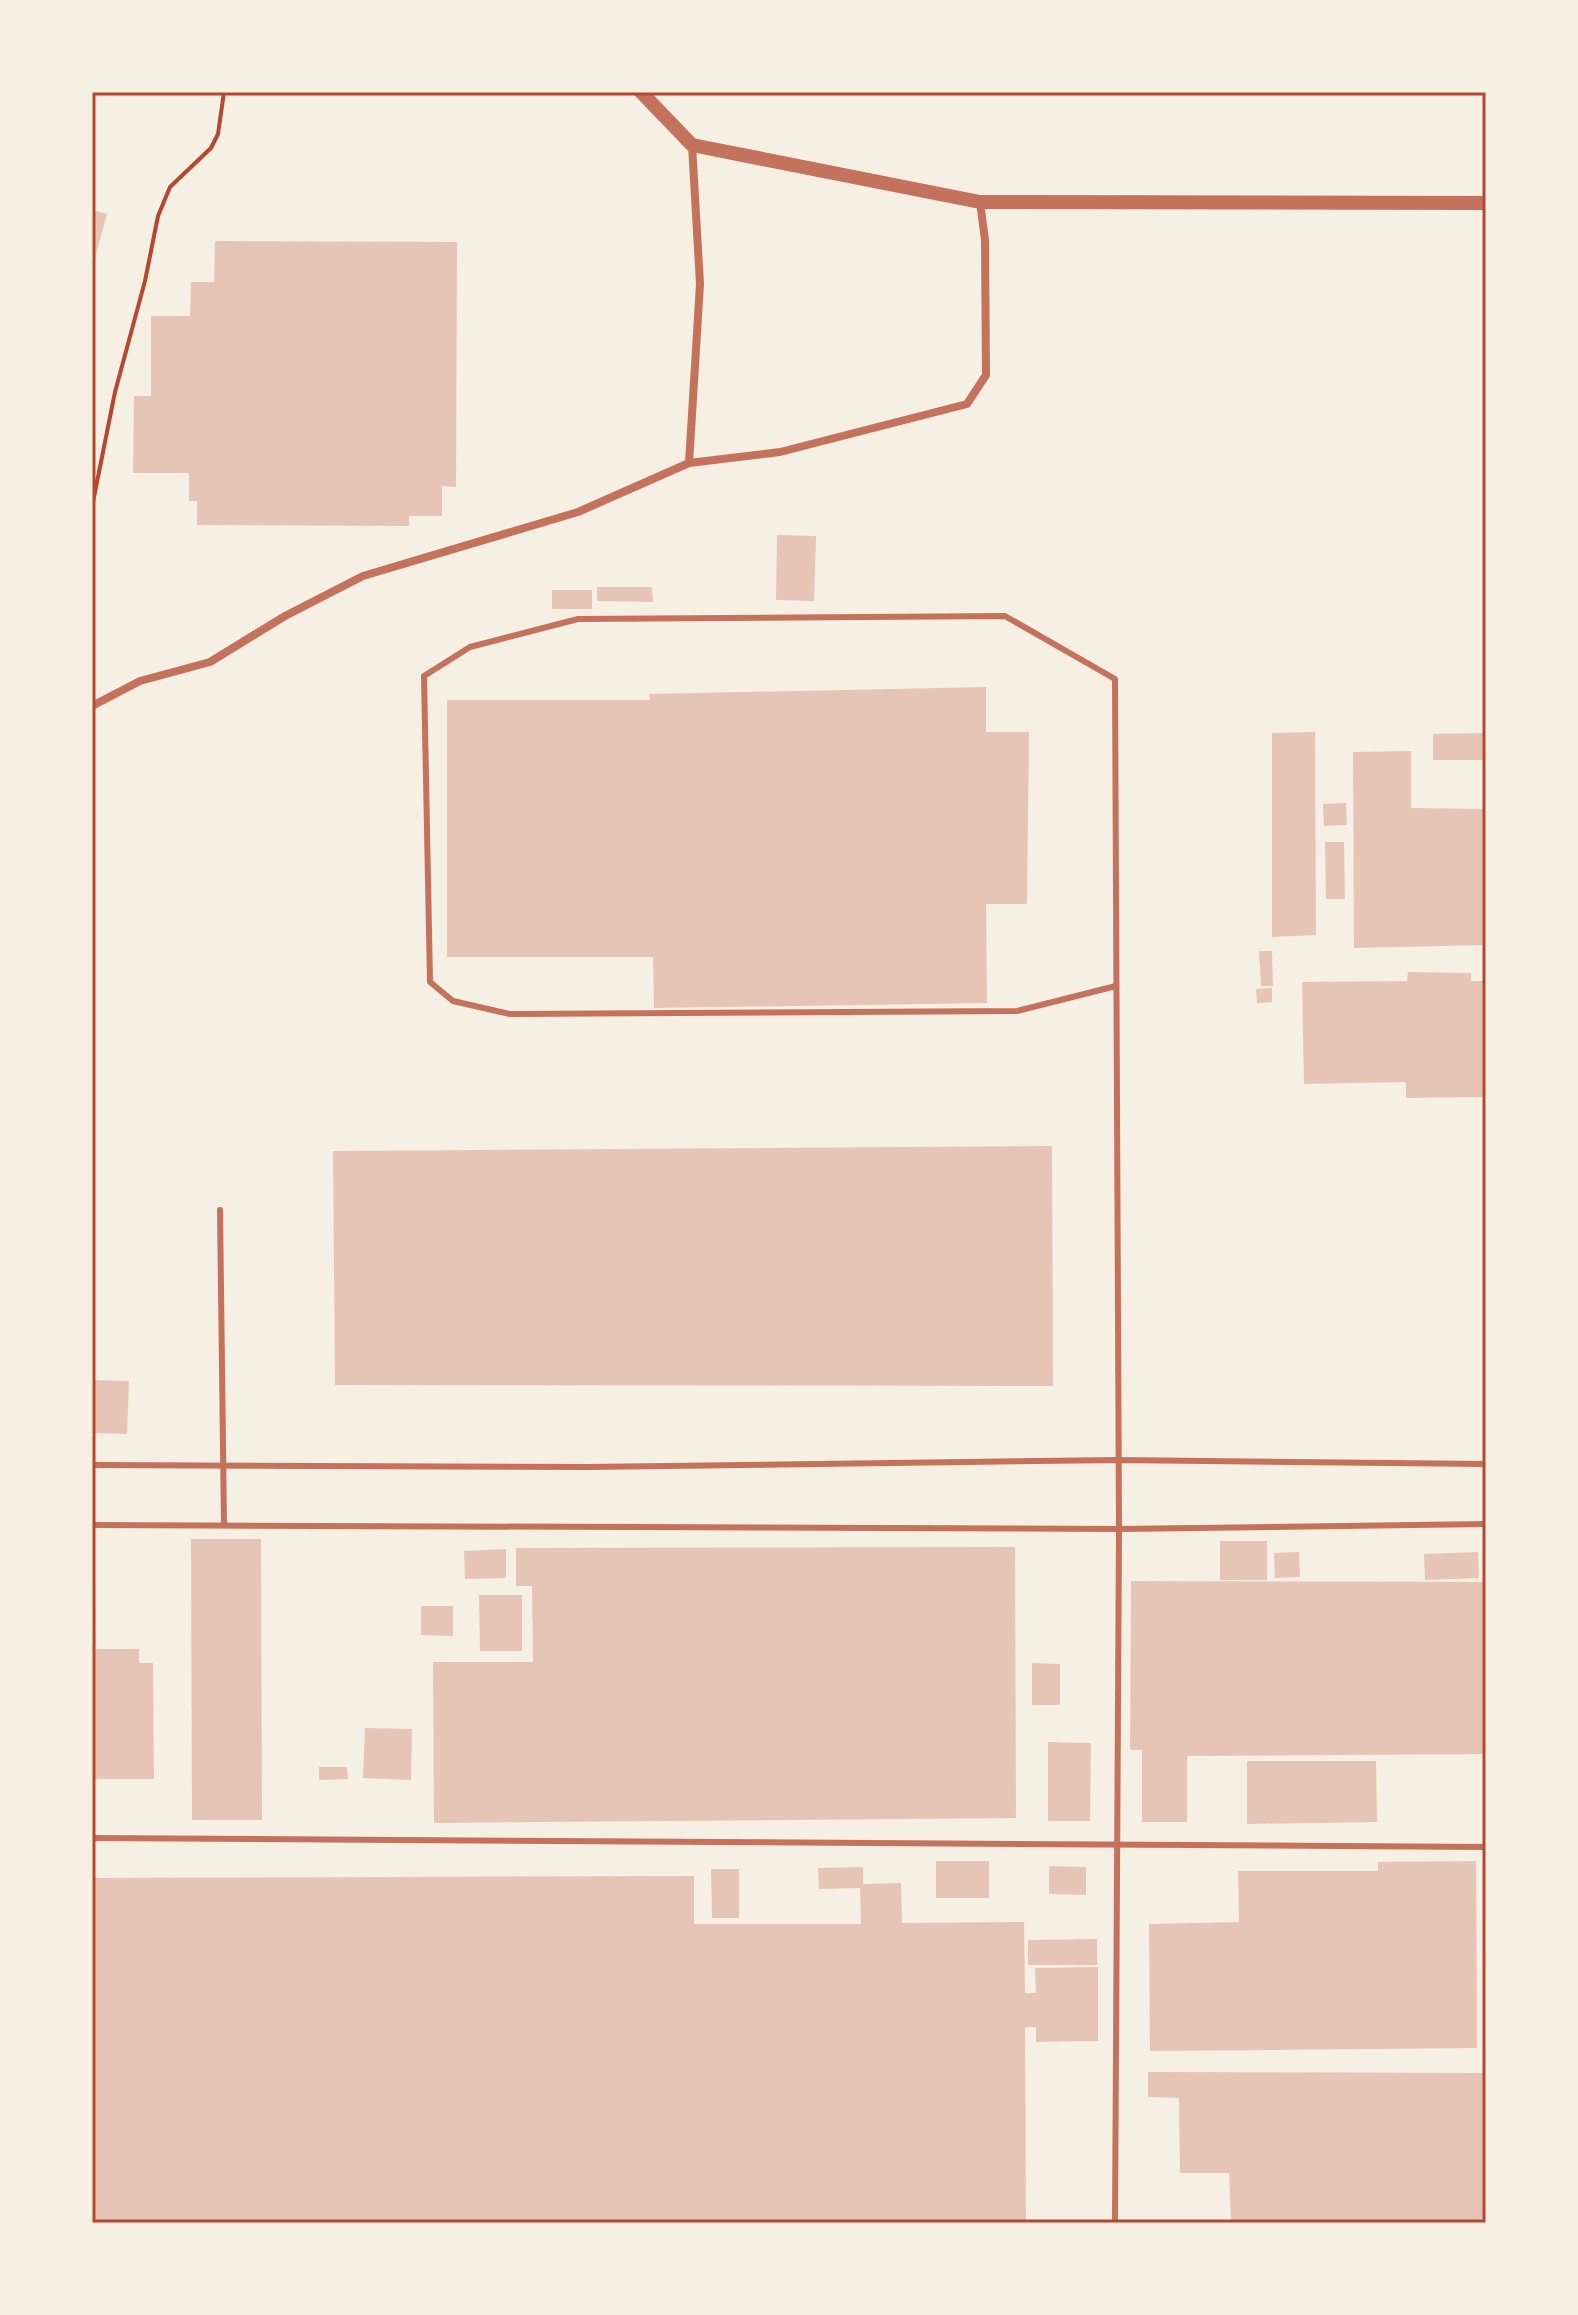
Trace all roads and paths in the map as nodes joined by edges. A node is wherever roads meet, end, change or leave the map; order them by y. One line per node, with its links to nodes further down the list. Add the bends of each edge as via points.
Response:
1 (224, 92): 7 (path, via 211,148 170,187 158,216)
2 (641, 92): 3 (street)
3 (692, 145): 4 (street); 6 (street, via 700,284)
4 (980, 202): 5 (street); 6 (street, via 986,375 967,404 780,452)
5 (1486, 203)
6 (689, 463): 8 (street, via 578,512 363,576 210,662 140,681)
7 (92, 507)
8 (92, 706)
9 (1116, 986): 9 (lane, via 1017,1011 510,1014 453,1001 430,982 424,676 470,647 578,619 1005,616 1115,679); 11 (lane)
10 (220, 1210): 14 (lane)
11 (1118, 1460): 12 (lane); 14 (lane, via 587,1467); 18 (lane)
12 (1486, 1464)
13 (92, 1465): 14 (lane)
14 (223, 1465): 17 (lane)
15 (1486, 1524): 18 (lane)
16 (92, 1525): 17 (lane)
17 (224, 1525): 18 (lane)
18 (1119, 1529): 20 (lane)
19 (92, 1838): 20 (lane)
20 (1118, 1846): 21 (lane); 22 (lane)
21 (1486, 1847)
22 (1115, 2223)

